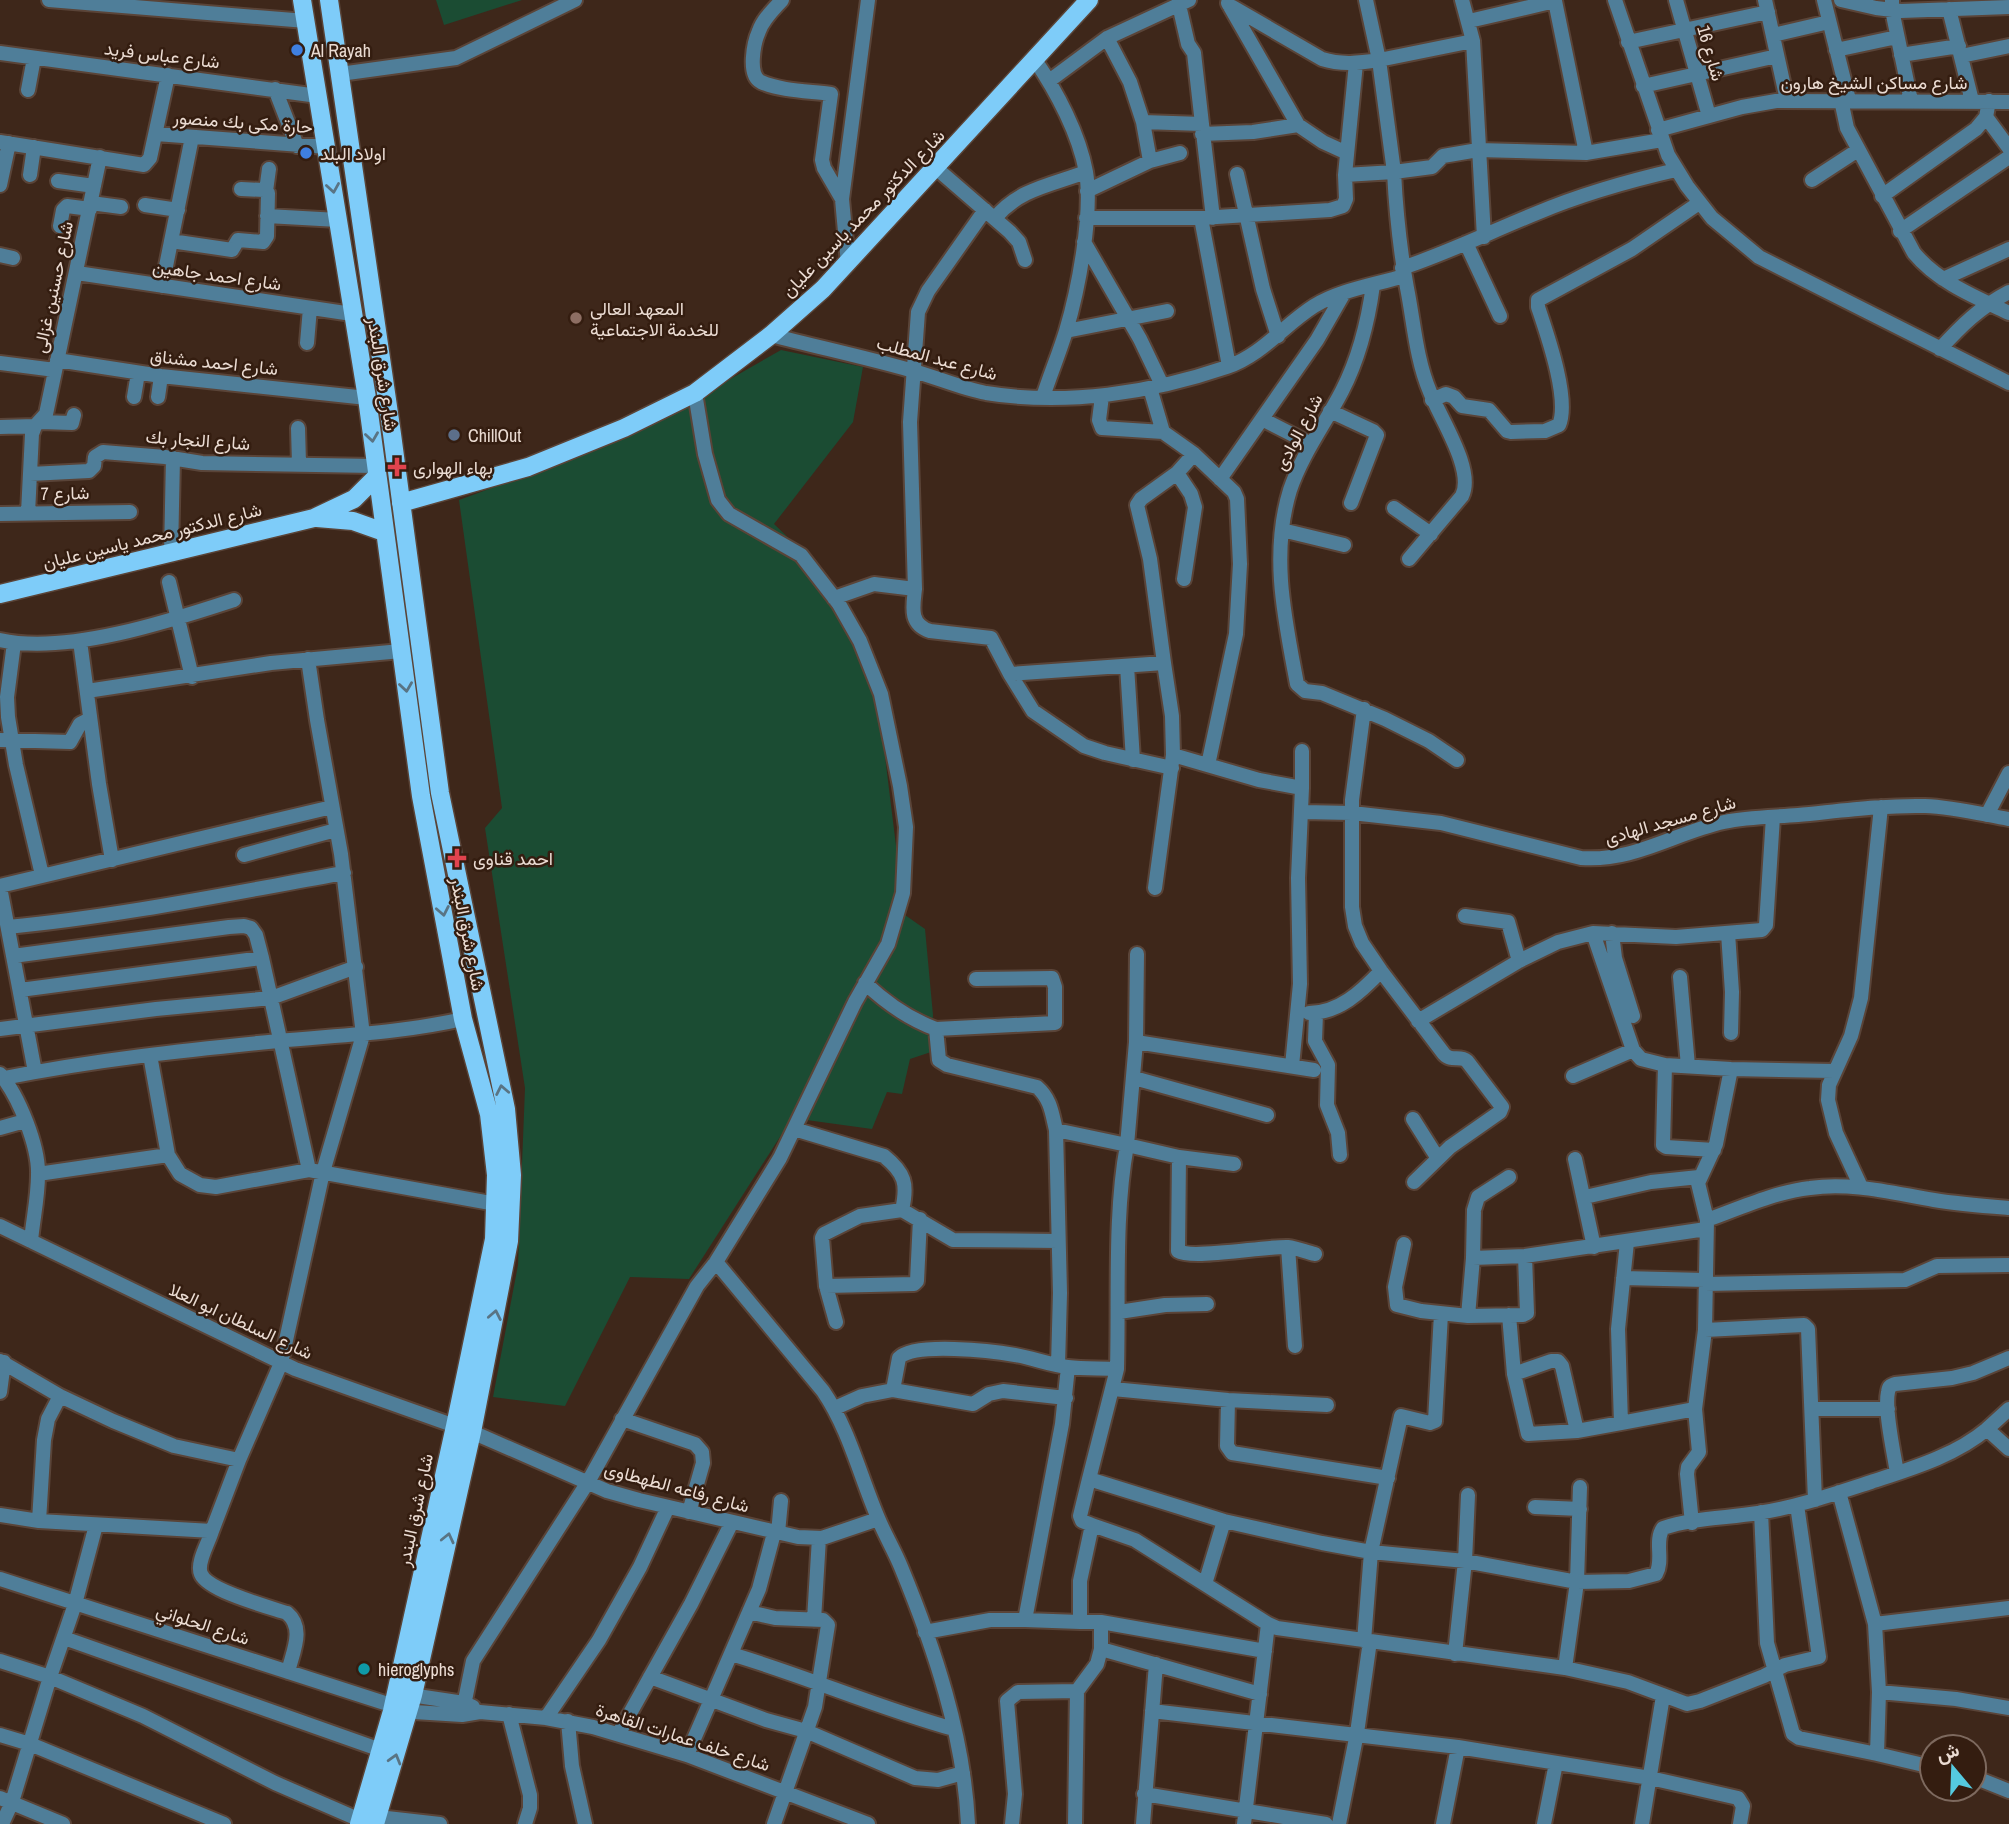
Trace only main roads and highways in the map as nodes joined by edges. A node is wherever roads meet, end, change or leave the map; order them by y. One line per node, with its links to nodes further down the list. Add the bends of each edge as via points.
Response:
1 (302, 0): 4 (main road, شارع شرق البندر, one-way to 4)
2 (329, 0): 5 (main road, شارع شرق البندر)
3 (1080, 4): 5 (main road, شارع الدكتور محمد ياسين عليان, via 1035,61 848,264 771,335 695,393 528,467)
4 (376, 471): 6 (main road, شارع الدكتور محمد ياسين عليان, via 354,499); 7 (main road, شارع شرق البندر)
5 (401, 503): 9 (main road, شارع شرق البندر, via 440,793)
6 (314, 518): 7 (main road, شارع الدكتور محمد ياسين عليان, via 353,521); 8 (main road, شارع الدكتور محمد ياسين عليان)
7 (384, 532): 10 (main road, شارع شرق البندر, one-way to 10, via 421,796)
8 (0, 594)
9 (485, 1016): 10 (main road); 11 (main road, شارع شرق البندر)
10 (463, 1019): 12 (main road, شارع شرق البندر)
11 (491, 1041): 12 (main road, via 480,1049); 13 (main road, شارع شرق البندر, one-way to 11, via 472,1432 509,1241 510,1142)
12 (470, 1048): 13 (main road, شارع شرق البندر, via 489,1114 496,1175 494,1238)
13 (401, 1703): 14 (main road, شارع شرق البندر, one-way to 13); 14 (main road, شارع شرق البندر, via 381,1750)
14 (368, 1821)

